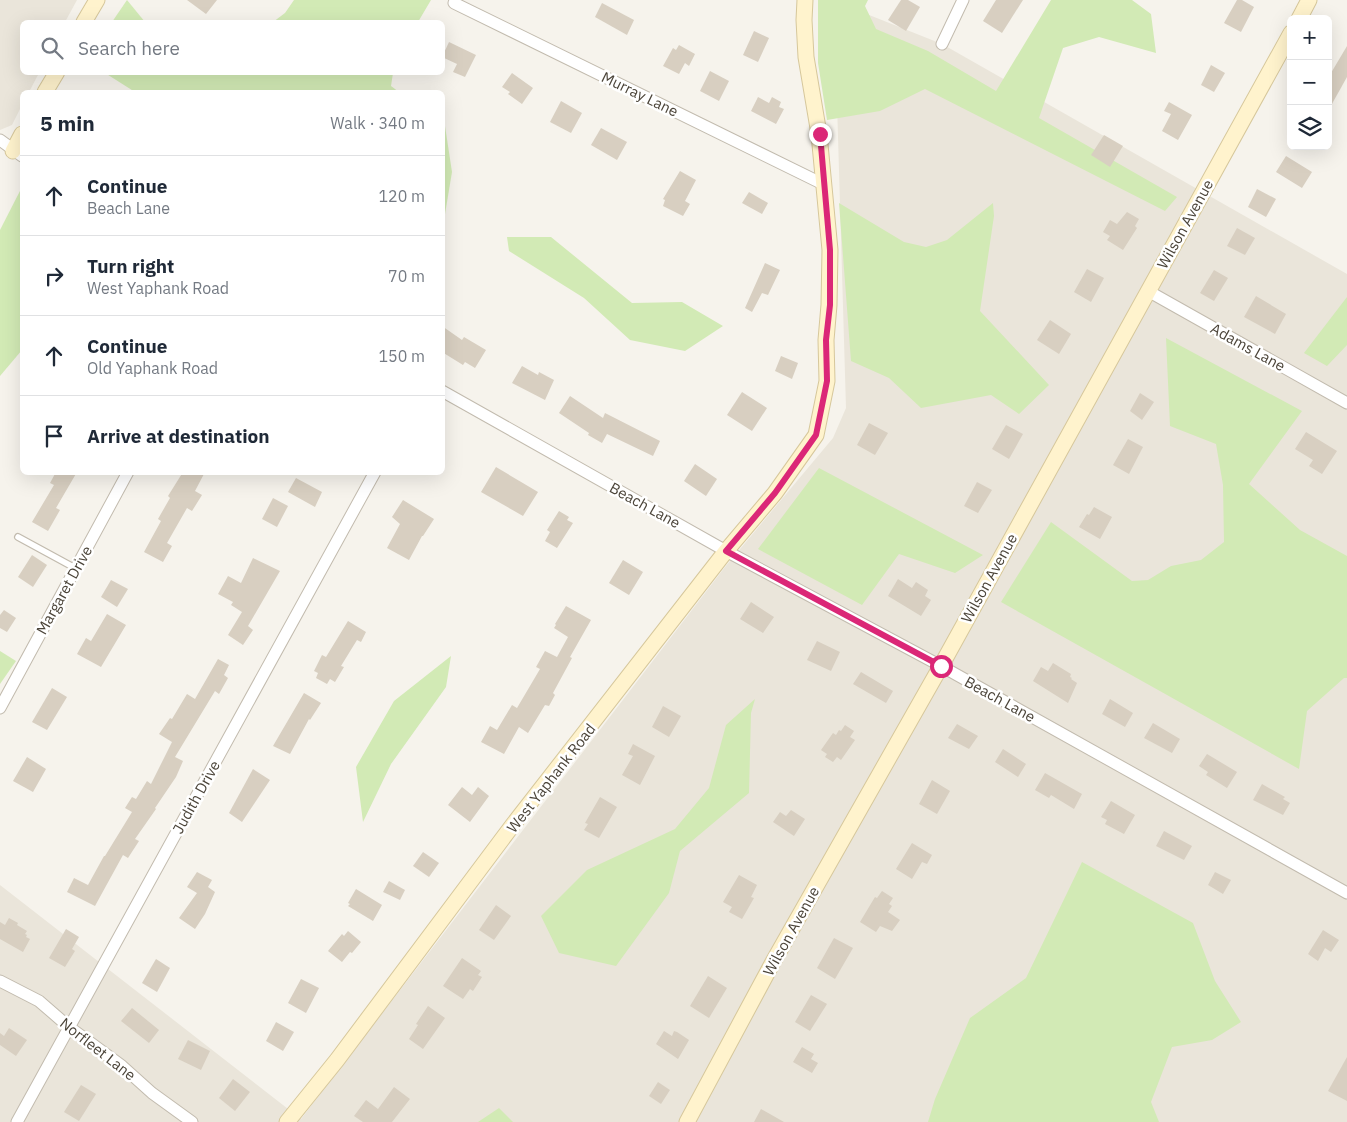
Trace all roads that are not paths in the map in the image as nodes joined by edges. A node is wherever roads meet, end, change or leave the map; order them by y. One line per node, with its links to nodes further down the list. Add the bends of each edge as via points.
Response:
1 (97, 0): 7 (street)
2 (805, 0): 15 (street, via 806,57 820,134)
3 (963, 0): 9 (street)
4 (1309, 0): 6 (street)
5 (454, 3): 15 (street, Murray Lane)
6 (1301, 15)
7 (85, 20)
8 (1287, 40): 16 (street, Wilson Avenue)
9 (942, 44)
10 (54, 75): 11 (street)
11 (46, 90)
12 (20, 137): 14 (street)
13 (0, 140): 14 (street)
14 (12, 151)
15 (825, 186): 22 (street, West Yaphank Road, via 830,305 826,340 827,381 816,435 775,493)
16 (1148, 291): 18 (street, Adams Lane); 24 (street, Wilson Avenue)
17 (445, 393): 22 (street, Beach Lane)
18 (1347, 403)
19 (126, 475): 23 (street, Margaret Drive)
20 (373, 475): 28 (street, Judith Drive)
21 (18, 537): 23 (lane)
22 (726, 551): 24 (street, Beach Lane); 31 (street, West Yaphank Road)
23 (76, 568): 25 (street, Margaret Drive)
24 (941, 666): 26 (street, Beach Lane); 32 (street, Wilson Avenue)
25 (0, 708)
26 (1347, 893)
27 (0, 981): 28 (street, Norfleet Lane, via 38,1001)
28 (69, 1027): 29 (street, Judith Drive); 30 (street, Norfleet Lane)
29 (17, 1122)
30 (192, 1122)
31 (287, 1122)
32 (686, 1122)

